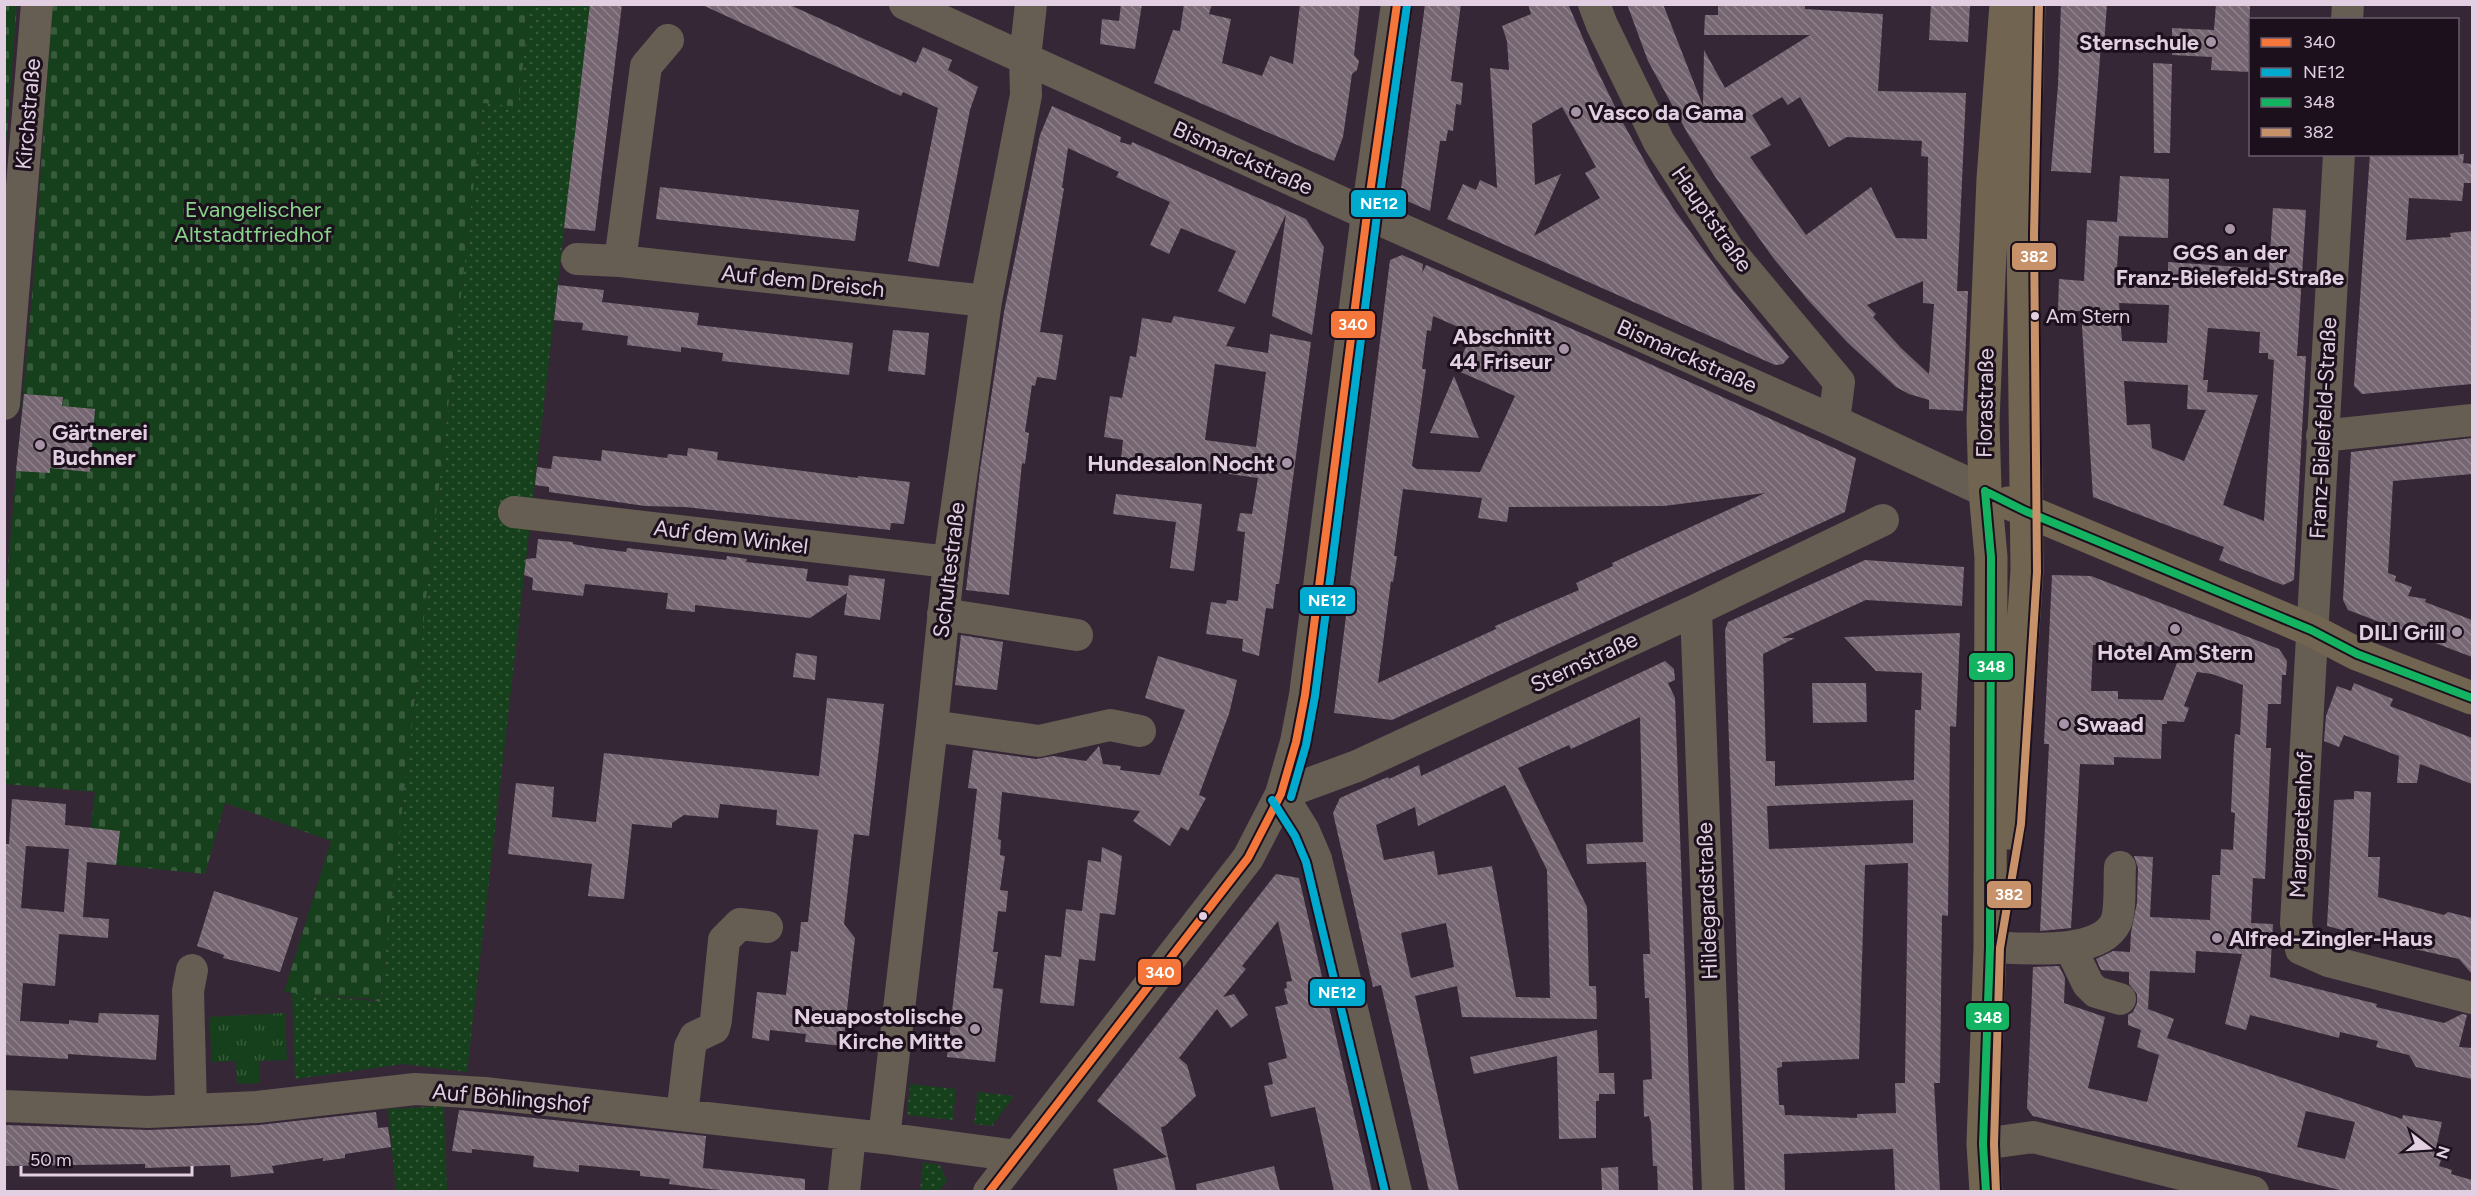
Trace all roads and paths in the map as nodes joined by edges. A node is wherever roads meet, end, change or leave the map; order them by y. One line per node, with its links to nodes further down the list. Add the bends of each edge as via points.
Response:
1 (37, 4): 15 (street, Kirchstraße)
2 (905, 4): 9 (street, Bismarckstraße)
3 (1031, 4): 9 (street, Schultestraße)
4 (1397, 4): 11 (street)
5 (1594, 4): 17 (street, Hauptstraße, via 1659,142 1728,249 1839,382)
6 (2006, 4): 19 (main road, Florastraße, via 1993,179 1983,421)
7 (2029, 4): 21 (main road, Florastraße, via 2023,211)
8 (668, 40): 13 (street, via 646,66)
9 (1025, 58): 11 (street, Bismarckstraße); 14 (street, Schultestraße, via 1026,95)
10 (2339, 156): 18 (street, Franz-Bielefeld-Straße)
11 (1367, 214): 17 (street, Bismarckstraße); 31 (street, via 1305,695)
12 (577, 259): 13 (street, Auf dem Dreisch)
13 (620, 261): 14 (street, Auf dem Dreisch)
14 (986, 301): 23 (street, Schultestraße)
15 (4, 404)
16 (2472, 420): 18 (street)
17 (1834, 421): 19 (street, Bismarckstraße)
18 (2322, 436): 26 (street, Franz-Bielefeld-Straße)
19 (1985, 491): 21 (main road, Bismarckstraße); 34 (main road, Florastraße, via 1991,557)
20 (514, 512): 23 (street, Auf dem Winkel)
21 (2025, 512): 26 (main road, Bismarckstraße); 34 (main road, Florastraße, via 2027,571 2011,823)
22 (1883, 520): 24 (street, Sternstraße)
23 (949, 562): 25 (street, Schultestraße)
24 (1696, 610): 31 (street, Sternstraße, via 1357,766); 49 (street, Hildegardstraße)
25 (943, 614): 27 (street); 29 (street, Schultestraße)
26 (2311, 630): 28 (main road, Bismarckstraße, via 2357,654); 37 (street, Margaretenhof, via 2296,923 2301,949 2328,961)
27 (1077, 635)
28 (2472, 698)
29 (932, 726): 30 (street, via 1039,741 1110,725); 43 (street, Schultestraße)
30 (1140, 730)
31 (1281, 794): 45 (street, via 1248,858); 48 (street, via 1316,859)
32 (2120, 867): 35 (street, via 2117,920 2112,929)
33 (767, 927): 41 (street, via 740,924 724,940 716,1020 714,1028 695,1037 690,1047)
34 (1990, 947): 35 (street); 44 (main road, Florastraße)
35 (2071, 949): 38 (street, via 2088,984 2096,992)
36 (192, 970): 40 (street, via 188,991)
37 (2472, 998)
38 (2120, 999)
39 (4, 1106): 40 (street, Auf Böhlingshof, via 148,1112)
40 (191, 1109): 41 (street, Auf Böhlingshof, via 257,1107 415,1089)
41 (682, 1115): 42 (street, Auf Böhlingshof)
42 (850, 1135): 43 (street, Auf Böhlingshof); 46 (street)
43 (884, 1138): 45 (street, Auf Böhlingshof)
44 (1983, 1144): 50 (main road, Florastraße); 51 (street, via 2033,1137)
45 (1016, 1156): 47 (street)
46 (844, 1191)
47 (989, 1191)
48 (1396, 1191)
49 (1718, 1191)
50 (1986, 1191)
51 (2253, 1191)

